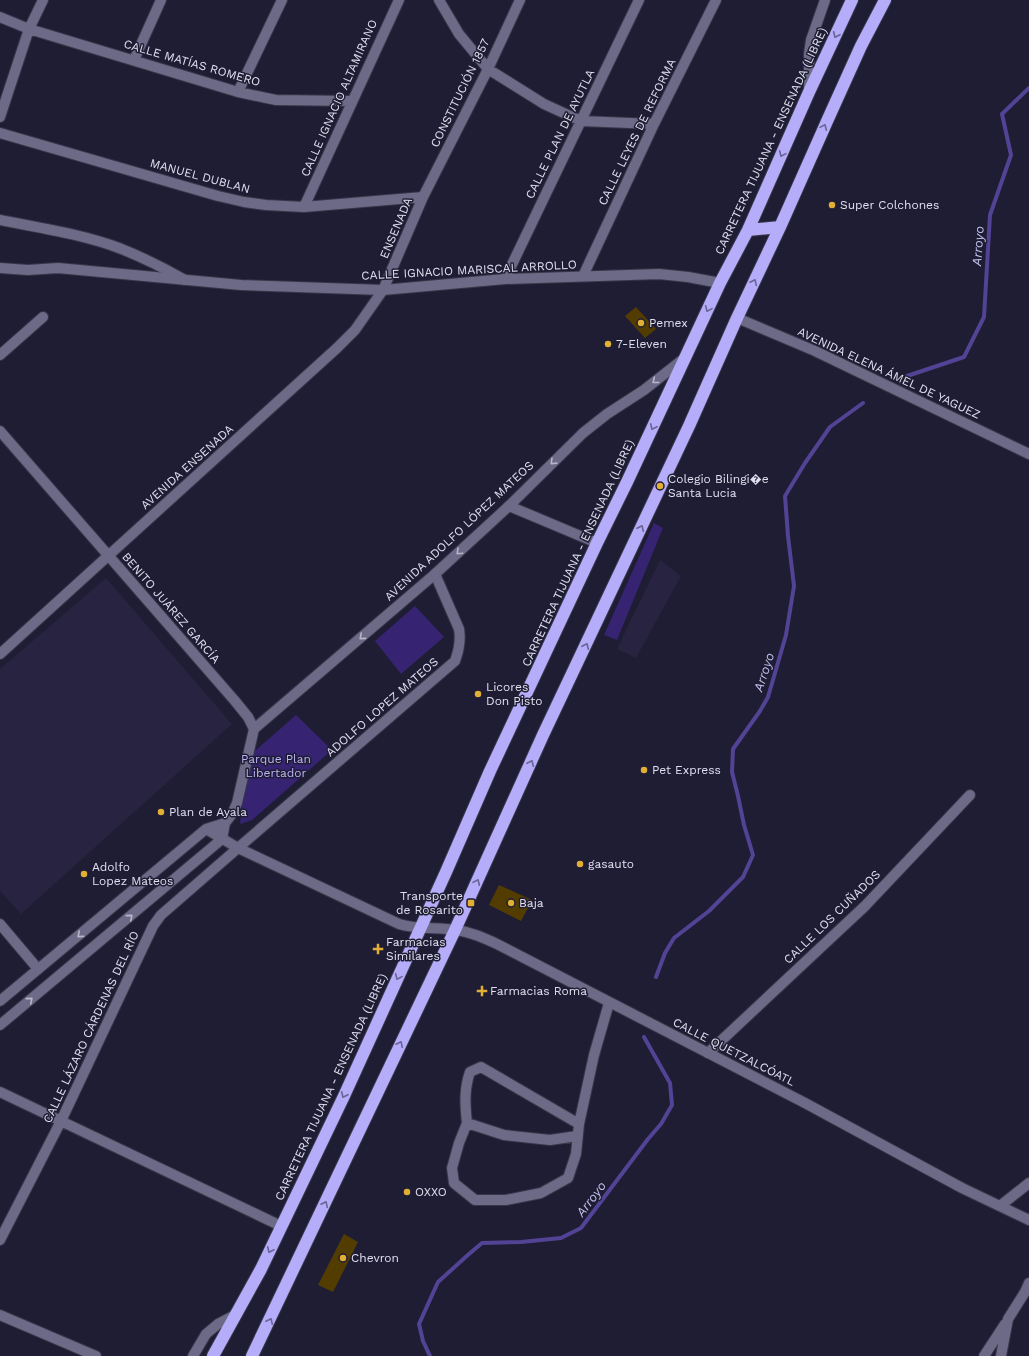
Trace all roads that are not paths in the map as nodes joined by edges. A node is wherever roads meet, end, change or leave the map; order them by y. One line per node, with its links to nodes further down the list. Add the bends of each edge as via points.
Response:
1 (43, 0): 13 (street)
2 (161, 0): 14 (street)
3 (282, 0): 16 (street)
4 (399, 0): 18 (street, CALLE IGNACIO ALTAMIRANO)
5 (439, 0): 15 (street, via 460,34)
6 (520, 0): 15 (street, CONSTITUCIÓN 1857)
7 (639, 0): 20 (street, CALLE PLAN DE AYUTLA)
8 (716, 0): 21 (street, CALLE LEYES DE REFORMA)
9 (825, 0): 17 (street, via 811,40)
10 (852, 0): 17 (highway, CARRETERA TIJUANA - ENSENADA (LIBRE), one-way to 17)
11 (885, 0): 26 (highway, one-way to 11, via 861,46)
12 (0, 17): 13 (street, CALLE MATÍAS ROMERO)
13 (29, 29): 14 (street, CALLE MATÍAS ROMERO); 19 (street)
14 (134, 60): 16 (street, CALLE MATÍAS ROMERO)
15 (488, 69): 20 (street, via 544,104); 23 (street, CONSTITUCIÓN 1857)
16 (238, 92): 18 (street, CALLE MATÍAS ROMERO, via 276,100)
17 (809, 92): 27 (highway, CARRETERA TIJUANA - ENSENADA (LIBRE), one-way to 27)
18 (352, 101): 24 (street, CALLE IGNACIO ALTAMIRANO)
19 (0, 117)
20 (581, 121): 21 (street); 30 (street, CALLE PLAN DE AYUTLA)
21 (654, 124): 29 (street, CALLE LEYES DE REFORMA)
22 (0, 133): 24 (street, MANUEL DUBLAN, via 218,196 266,205)
23 (423, 198): 24 (street, MANUEL DUBLAN); 33 (street, ENSENADA)
24 (304, 207)
25 (0, 220): 31 (street, via 66,232 118,248)
26 (780, 227): 27 (highway); 35 (highway, one-way to 26)
27 (748, 230): 32 (highway, CARRETERA TIJUANA - ENSENADA (LIBRE))
28 (0, 268): 31 (street, CALLE IGNACIO MARISCAL ARROLLO, via 58,268)
29 (583, 276): 30 (street, CALLE IGNACIO MARISCAL ARROLLO); 32 (street, CALLE IGNACIO MARISCAL ARROLLO, via 658,274)
30 (506, 279): 33 (street, CALLE IGNACIO MARISCAL ARROLLO)
31 (187, 280): 33 (street, CALLE IGNACIO MARISCAL ARROLLO, via 241,285)
32 (720, 283): 37 (highway, CARRETERA TIJUANA - ENSENADA (LIBRE), one-way to 37)
33 (383, 290): 42 (street, AVENIDA ENSENADA, via 355,330 337,348)
34 (44, 317): 36 (street)
35 (737, 318): 39 (street, AVENIDA ELENA ÁMEL DE YAGUEZ, via 815,351); 53 (highway, one-way to 35)
36 (0, 355)
37 (686, 357): 40 (street, AVENIDA ADOLFO LÓPEZ MATEOS, one-way to 40, via 583,433); 41 (highway, CARRETERA TIJUANA - ENSENADA (LIBRE), one-way to 41)
38 (0, 430): 42 (street, BENITO JUÁREZ GARCÍA)
39 (1029, 454)
40 (509, 506): 41 (street); 43 (street, AVENIDA ADOLFO LÓPEZ MATEOS, one-way to 43)
41 (597, 543): 52 (highway, CARRETERA TIJUANA - ENSENADA (LIBRE))
42 (109, 556): 44 (street, AVENIDA ENSENADA); 45 (street, BENITO JUÁREZ GARCÍA, via 235,701)
43 (436, 574): 45 (street, AVENIDA ADOLFO LÓPEZ MATEOS, one-way to 45); 50 (street, ADOLFO LOPEZ MATEOS, via 459,629 459,648 455,661)
44 (0, 654)
45 (254, 729): 47 (street, via 237,803)
46 (970, 794): 58 (street, CALLE LOS CUÑADOS, via 865,906)
47 (225, 823): 48 (street); 49 (street)
48 (206, 829): 49 (street); 54 (street, one-way to 54)
49 (222, 839): 50 (street); 57 (street, one-way to 49)
50 (238, 848): 52 (street, via 399,924); 60 (street, CALLE LÁZARO CÁRDENAS DEL RÍO, via 153,926)
51 (0, 924): 54 (street)
52 (420, 928): 53 (street, CALLE QUETZALCÓATL); 67 (highway, CARRETERA TIJUANA - ENSENADA (LIBRE), one-way to 67, via 344,1096)
53 (455, 930): 56 (street, CALLE QUETZALCÓATL, via 478,935 497,944); 76 (highway, one-way to 53)
54 (38, 969): 55 (street)
55 (0, 1001)
56 (609, 1003): 58 (street, CALLE QUETZALCÓATL); 62 (street, via 594,1055)
57 (0, 1025)
58 (708, 1053): 65 (street, CALLE QUETZALCÓATL)
59 (0, 1092): 60 (street)
60 (61, 1121): 67 (street); 68 (street, CALLE LÁZARO CÁRDENAS DEL RÍO)
61 (468, 1123): 62 (street, via 465,1102 467,1079 470,1072 481,1067); 63 (street, via 504,1135 550,1140); 63 (street, via 452,1168 454,1183 475,1200 506,1200 541,1194 568,1178 576,1154)
62 (579, 1124): 63 (street)
63 (577, 1136)
64 (1029, 1183): 65 (street)
65 (1000, 1206): 66 (street, CALLE QUETZALCÓATL)
66 (1029, 1220)
67 (281, 1226): 70 (highway, CARRETERA TIJUANA - ENSENADA (LIBRE), one-way to 70)
68 (0, 1240)
69 (1029, 1283): 72 (street)
70 (237, 1314): 74 (street, via 206,1334); 75 (highway, CARRETERA TIJUANA - ENSENADA (LIBRE))
71 (0, 1315): 73 (street)
72 (1008, 1320): 77 (street); 78 (street)
73 (96, 1356)
74 (193, 1356)
75 (213, 1356)
76 (252, 1356)
77 (984, 1356)
78 (1001, 1356)

